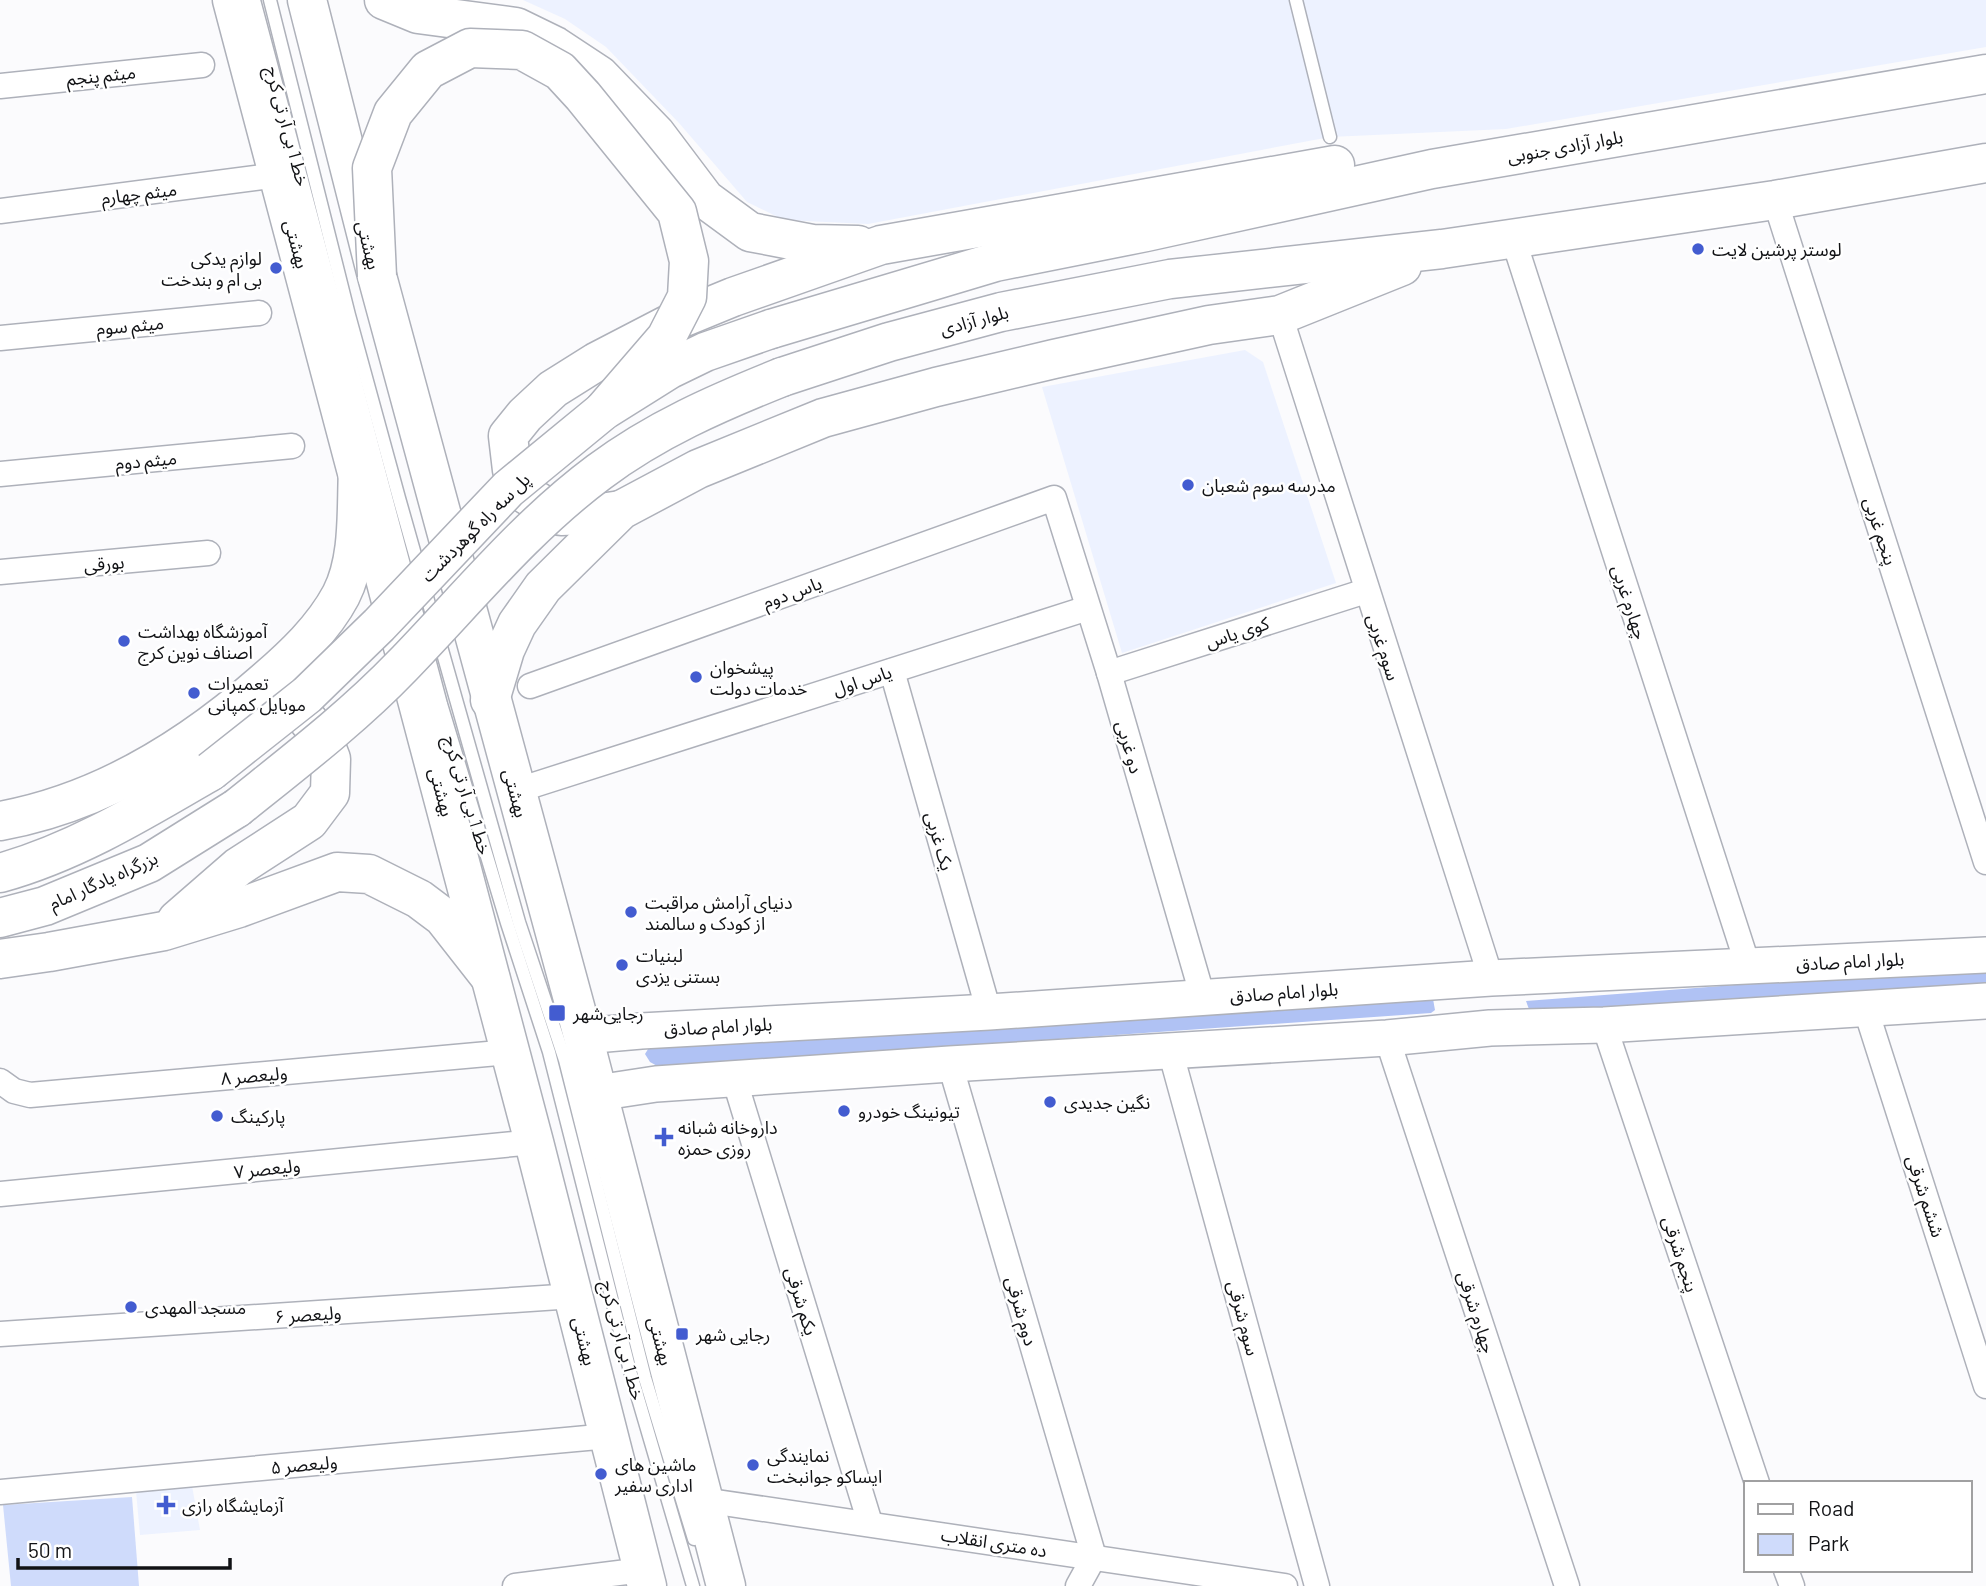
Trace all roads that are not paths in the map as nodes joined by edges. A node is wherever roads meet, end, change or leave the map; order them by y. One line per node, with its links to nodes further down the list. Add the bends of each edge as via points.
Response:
1 (232, 0): 13 (main road, بهشتی)
2 (254, 0): 81 (lane, خط 1 بی آر تی کرج, via 441,704 549,1052 627,1358)
3 (270, 0): 77 (lane, خط 1 بی آر تی کرج, via 421,577 519,922 565,1060 638,1352)
4 (307, 0): 19 (main road, بهشتى)
5 (384, 0): 17 (main road, via 418,15 516,27 555,46 599,75 656,134 705,198 750,232 812,244)
6 (1296, 0): 10 (lane)
7 (202, 65): 9 (street, میثم پنجم)
8 (1986, 74): 12 (main road, بلوار آزادی جنوبی)
9 (0, 86)
10 (1330, 137)
11 (1986, 163): 14 (main road)
12 (1432, 169): 17 (main road, via 1341,164); 22 (main road, بلوار آزادی جنوبی, via 995,262)
13 (278, 175): 15 (street, میثم چهارم); 26 (main road, بهشتی)
14 (1775, 200): 16 (main road); 42 (street, پنجم غربی)
15 (0, 211)
16 (1513, 238): 18 (main road); 48 (street, چهارم غربی)
17 (881, 245): 29 (main road, via 677,320 553,389 508,436 512,470 527,495 561,516)
18 (1442, 249): 21 (main road); 40 (main road, بلوار آزادی, bridge, via 1170,279 1000,312 889,342 718,403 661,431 598,473 538,524 381,687)
19 (377, 276): 24 (main road, bridge, via 372,168 393,113 428,70 470,48 522,50 560,71 677,212 689,261 687,298 666,338); 37 (main road, بهشتى)
20 (259, 313): 23 (street, میثم سوم)
21 (1280, 315): 29 (main road, via 1209,325 1067,356 823,418 698,469); 32 (street, سوم غربی)
22 (771, 329): 24 (main road, پل سه راه گوهردشت, bridge, via 670,369)
23 (0, 338)
24 (603, 411): 43 (main road, پل سه راه گوهردشت, bridge, via 508,489 307,695 211,771 125,821 29,865)
25 (292, 446): 27 (street, میثم دوم)
26 (358, 470): 38 (main road, via 353,556 342,594 302,648); 49 (main road, بهشتی)
27 (0, 474)
28 (1054, 498): 33 (street, دو غربی); 36 (street, یاس دوم)
29 (621, 510): 37 (main road, via 543,587 517,624)
30 (208, 553): 31 (street, بورقی)
31 (0, 572)
32 (1366, 591): 35 (street, کوی یاس); 50 (street, سوم غربی)
33 (1088, 608): 34 (street, یاس اول); 35 (street, دو غربی)
34 (891, 671): 39 (street, یاس اول); 54 (street, یک غربی)
35 (1109, 674): 51 (street, دو غربی)
36 (530, 686)
37 (490, 700): 39 (main road, بهشتى)
38 (240, 704): 41 (main road, via 141,771 80,798); 45 (main road, via 264,701 304,715 331,759 330,793 309,821 238,867)
39 (515, 790): 58 (main road, بهشتى)
40 (237, 808): 44 (main road, بزرگراه یادگار امام, via 149,863 45,906)
41 (0, 821)
42 (1986, 862)
43 (0, 873)
44 (0, 918)
45 (164, 930): 47 (main road); 49 (main road, via 337,872 369,874 411,894 443,917)
46 (1986, 955): 48 (main road, بلوار امام صادق)
47 (0, 959)
48 (1748, 966): 50 (main road, بلوار امام صادق)
49 (490, 977): 61 (main road, بهشتی)
50 (1490, 978): 51 (main road, بلوار امام صادق); 56 (main road)
51 (1203, 998): 54 (main road, بلوار امام صادق)
52 (1986, 1001): 53 (main road)
53 (1865, 1007): 55 (main road); 71 (street, ششم شرقی)
54 (989, 1012): 57 (main road, بلوار امام صادق)
55 (1604, 1025): 56 (main road); 73 (street, پنجم شرقی)
56 (1490, 1028): 59 (main road)
57 (641, 1031): 58 (main road, بلوار امام صادق); 65 (main road, via 631,1043 632,1060 639,1076)
58 (583, 1036): 66 (main road, بهشتى)
59 (1387, 1038): 60 (main road); 86 (street, چهارم شرقی)
60 (1170, 1050): 62 (main road); 85 (street, سوم شرقی)
61 (510, 1052): 64 (street, ولیعصر ۸, via 30,1095); 67 (main road, بهشتی)
62 (950, 1064): 63 (main road); 78 (street, دوم شرقی)
63 (734, 1079): 65 (main road); 76 (street, یکم شرقی)
64 (0, 1081)
65 (656, 1084): 66 (main road)
66 (597, 1093): 75 (main road, بهشتى)
67 (534, 1142): 68 (street, ولیعصر ۷); 69 (main road, بهشتی)
68 (0, 1194)
69 (574, 1296): 70 (street, ولیعصر ۶); 72 (main road, بهشتی)
70 (0, 1334)
71 (1986, 1386)
72 (609, 1436): 74 (street, ولیعصر ۵); 79 (main road, بهشتی)
73 (1756, 1481)
74 (0, 1492)
75 (703, 1500): 76 (street, ده متری انقلاب); 82 (main road, بهشتى)
76 (870, 1523): 78 (street, ده متری انقلاب)
77 (699, 1556)
78 (1094, 1557): 83 (street); 84 (street, ده متری انقلاب)
79 (645, 1578): 80 (street)
80 (515, 1586)
81 (693, 1586)
82 (726, 1586)
83 (1078, 1586)
84 (1285, 1586)
85 (1317, 1586)
86 (1567, 1586)

